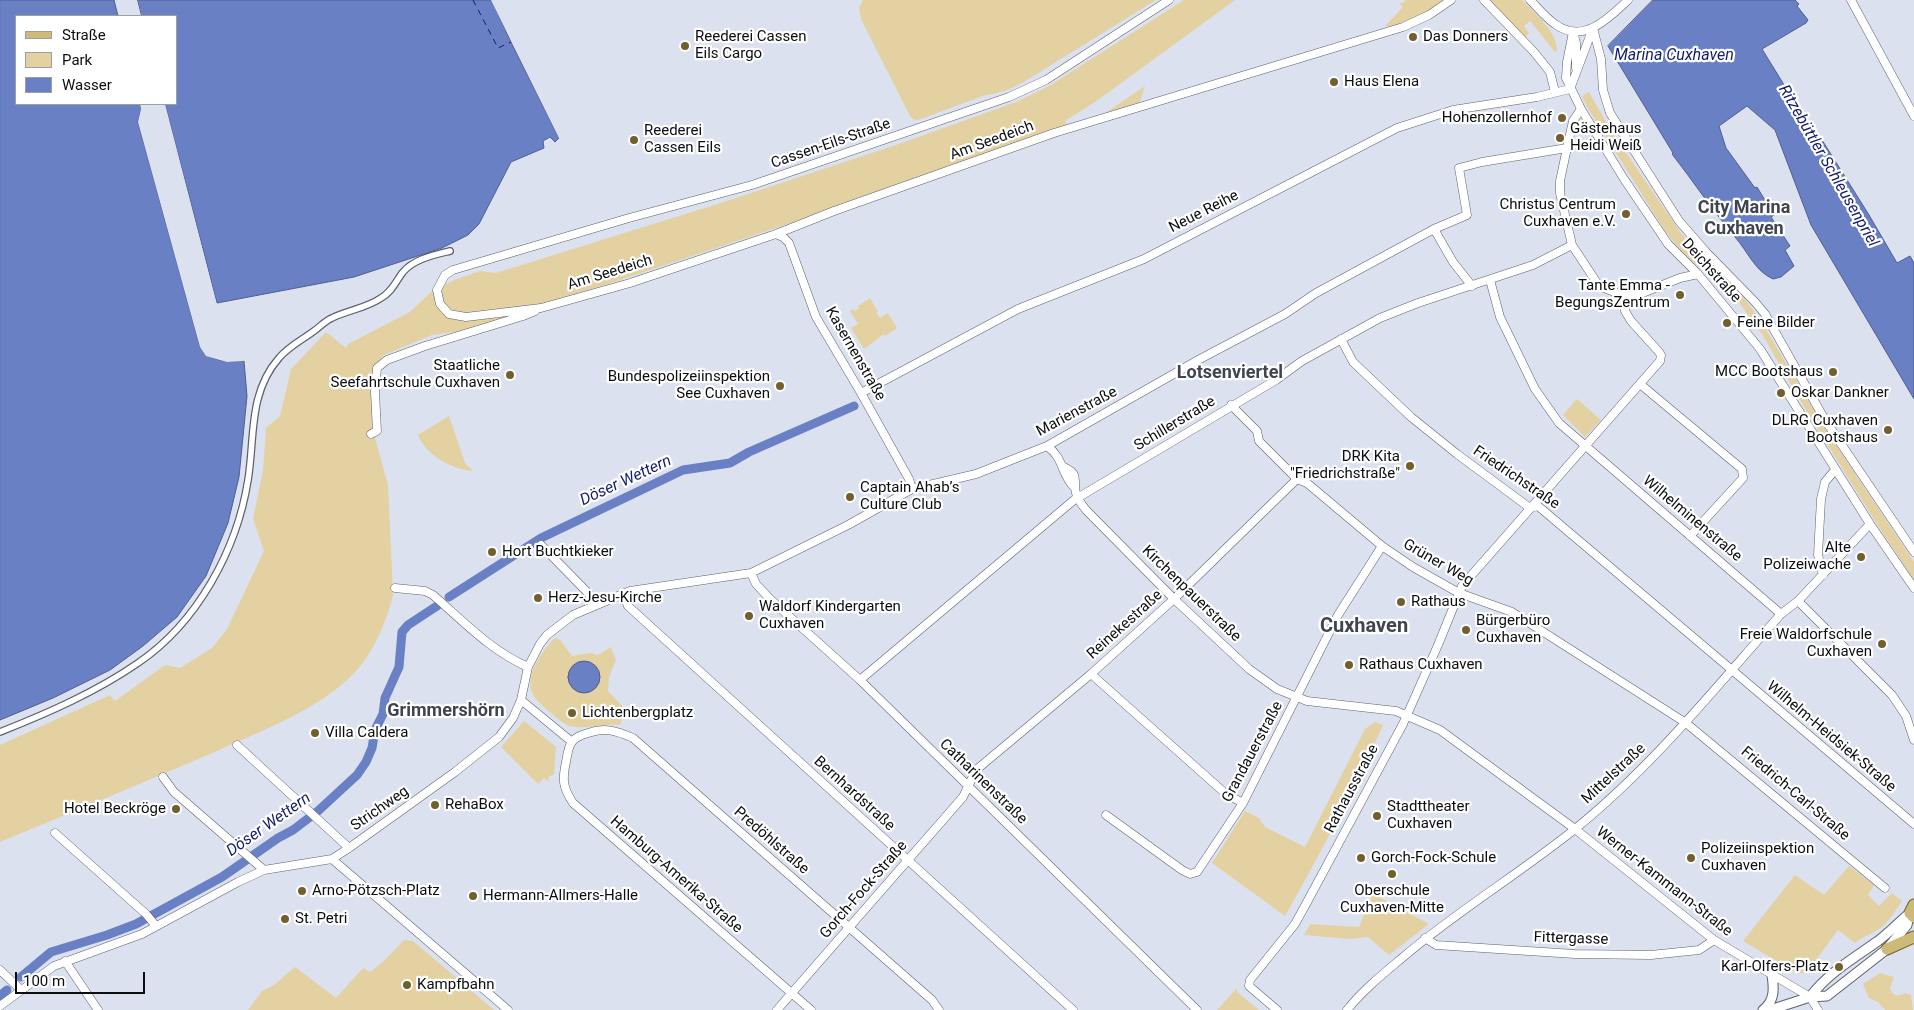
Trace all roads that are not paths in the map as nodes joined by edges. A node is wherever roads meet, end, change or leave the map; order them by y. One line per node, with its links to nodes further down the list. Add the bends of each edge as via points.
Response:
1 (1169, 0): 21 (street, Cassen-Eils-Straße, via 1046,80 990,104 752,185)
2 (1451, 0): 18 (street, Am Seedeich, via 1403,27 1054,133)
3 (1484, 0): 13 (street, via 1550,72)
4 (1530, 0): 8 (street, via 1554,24)
5 (1628, 0): 7 (street, via 1604,23)
6 (1851, 0): 15 (street)
7 (1593, 28): 8 (street); 9 (street); 10 (street)
8 (1573, 32): 11 (street); 12 (street, Deichstraße, via 1566,78)
9 (1601, 59): 10 (street, via 1588,57); 43 (street, via 1603,90 1610,113 1679,221 1765,314 1825,420)
10 (1582, 60): 11 (street)
11 (1576, 72): 12 (street)
12 (1570, 89): 13 (street, Neue Reihe); 14 (street, Deichstraße)
13 (1555, 92): 29 (street, Neue Reihe, via 1453,110 1397,128 1144,259 1018,309)
14 (1581, 109): 16 (street, via 1574,121); 22 (street, Deichstraße, via 1668,244)
15 (1914, 116)
16 (1567, 148): 17 (street, Marienstraße, via 1460,168 1467,215); 19 (street, via 1560,193)
17 (1434, 229): 24 (street); 32 (street, Marienstraße)
18 (776, 234): 26 (street, Am Seedeich, via 630,283); 29 (street, Kasernenstraße, via 789,243 816,318)
19 (1572, 245): 23 (street, Schillerstraße, via 1533,265); 25 (street, via 1599,286)
20 (450, 252): 63 (street, via 413,264 385,296 324,322 275,363 258,394 248,481 233,536 207,588 177,628 139,662 106,684)
21 (480, 261): 26 (street, Am Seedeich, via 454,270 440,283 437,296 449,314 466,317)
22 (1698, 274): 25 (street, via 1636,296); 34 (street, Deichstraße, via 1760,350)
23 (1490, 280): 24 (street, Schillerstraße); 33 (street, Wilhelminenstraße, via 1500,318 1535,390 1559,423)
24 (1472, 286): 27 (street, Schillerstraße, via 1380,318)
25 (1625, 296): 28 (street, Rathausstraße, via 1625,311 1661,355 1660,361)
26 (541, 308): 31 (street, Am Seedeich, via 387,360 377,368 378,431)
27 (1341, 339): 30 (street, Schillerstraße); 38 (street, Friedrichstraße, via 1353,362 1412,416)
28 (1640, 384): 33 (street, Rathausstraße); 40 (street, via 1742,469 1743,478)
29 (861, 393): 36 (street, Kasernenstraße)
30 (1232, 406): 35 (street, Grüner Weg, via 1257,431 1259,441); 37 (street, Schillerstraße)
31 (371, 434)
32 (1047, 446): 36 (street, Marienstraße, via 976,474); 37 (street, via 1057,454 1064,467 1072,470)
33 (1584, 446): 38 (street, Rathausstraße); 40 (street, Wilhelminenstraße)
34 (1835, 470): 39 (street, Deichstraße); 45 (street, via 1825,482 1821,498 1818,555)
35 (1297, 479): 42 (street, Grüner Weg, via 1307,483); 51 (street, Reinekestraße)
36 (912, 489): 44 (street, Marienstraße)
37 (1078, 498): 51 (street, Kirchenpauerstraße); 58 (street, Schillerstraße)
38 (1530, 508): 50 (street, Rathausstraße, via 1462,586); 56 (street, Friedrichstraße, via 1538,506)
39 (1870, 524): 45 (street, Mittelstraße); 48 (street, Deichstraße)
40 (1690, 536): 54 (street, Wilhelminenstraße)
41 (541, 546): 53 (street)
42 (1382, 546): 50 (street, Grüner Weg); 59 (street, Grandauerstraße, via 1347,599)
43 (1914, 552)
44 (751, 573): 46 (street, Marienstraße); 58 (street, Catharinenstraße, via 770,599)
45 (1823, 575): 52 (street, Mittelstraße)
46 (716, 579): 49 (street, Strichweg)
47 (395, 588): 55 (street, via 433,595 485,641)
48 (1914, 588)
49 (623, 594): 53 (street, Strichweg); 76 (street, Bernhardstraße, via 628,606)
50 (1459, 594): 61 (street, Rathausstraße); 62 (street, Grüner Weg, via 1512,612)
51 (1174, 599): 57 (street, Reinekestraße); 59 (street, Kirchenpauerstraße, via 1249,669 1277,689)
52 (1798, 601): 54 (street, Mittelstraße); 64 (street, via 1892,695 1906,716)
53 (597, 604): 55 (street, Strichweg, via 573,615 547,635)
54 (1781, 614): 56 (street, Mittelstraße)
55 (528, 668): 60 (street, Strichweg)
56 (1731, 671): 62 (street, Mittelstraße); 71 (street, Wilhelm-Heidsiek-Straße)
57 (1091, 674): 68 (street, Reinekestraße, via 976,770); 69 (street, via 1226,794)
58 (860, 680): 68 (street, Catharinenstraße)
59 (1296, 697): 61 (street, Kirchenpauerstraße, via 1325,704); 69 (street, Grandauerstraße)
60 (520, 700): 65 (street); 74 (street, Strichweg, via 513,718 499,737)
61 (1407, 714): 72 (street, Werner-Kammann-Straße, via 1440,730); 100 (street, Rathausstraße, via 1295,924 1250,980 1249,986)
62 (1686, 723): 72 (street, Mittelstraße, via 1627,783); 78 (street, Friedrich-Carl-Straße)
63 (0, 732)
64 (1914, 740)
65 (572, 742): 81 (street, Predöhlstraße, via 578,736 607,729 633,738); 90 (street, Hamburg-Amerika-Straße, via 563,779 565,791 573,803)
66 (237, 745): 74 (street)
67 (163, 777): 77 (street, via 174,792)
68 (967, 786): 76 (street, Gorch-Fock-Straße, via 963,797); 99 (street, Catharinenstraße)
69 (1242, 803): 70 (street, Grandauerstraße, via 1205,862 1197,872 1190,874)
70 (1106, 815)
71 (1914, 824)
72 (1574, 829): 83 (street, Mittelstraße); 84 (street, Werner-Kammann-Straße)
73 (55, 833): 80 (street)
74 (348, 848): 75 (street, Strichweg)
75 (332, 858): 77 (street, Strichweg); 94 (street)
76 (908, 861): 81 (street, Gorch-Fock-Straße); 98 (street, Bernhardstraße)
77 (264, 870): 80 (street, Strichweg)
78 (1885, 888)
79 (1913, 912): 85 (street, via 1907,925); 91 (street, via 1820,984)
80 (156, 926): 86 (street, Strichweg, via 124,941)
81 (850, 928): 90 (street, Gorch-Fock-Straße); 97 (street, Predöhlstraße, via 932,1000)
82 (1914, 937): 85 (main road)
83 (1425, 938): 84 (street, Fittergasse, via 1436,945 1474,948 1651,955 1699,950); 101 (street, Mittelstraße, via 1382,974)
84 (1714, 940): 88 (street, Werner-Kammann-Straße)
85 (1887, 948): 91 (street, via 1827,996)
86 (65, 960): 89 (street, Strichweg); 93 (street)
87 (0, 970): 89 (street)
88 (1772, 975): 91 (street, Werner-Kammann-Straße); 102 (street, via 1773,993)
89 (21, 990): 92 (street, Strichweg)
90 (791, 993): 95 (street, Gorch-Fock-Straße); 96 (street, Hamburg-Amerika-Straße)
91 (1810, 997): 103 (street); 104 (street)
92 (0, 1006)
93 (98, 1010)
94 (508, 1010)
95 (777, 1010)
96 (811, 1010)
97 (939, 1010)
98 (1073, 1010)
99 (1197, 1010)
100 (1277, 1010)
101 (1347, 1010)
102 (1763, 1010)
103 (1770, 1010)
104 (1818, 1010)

